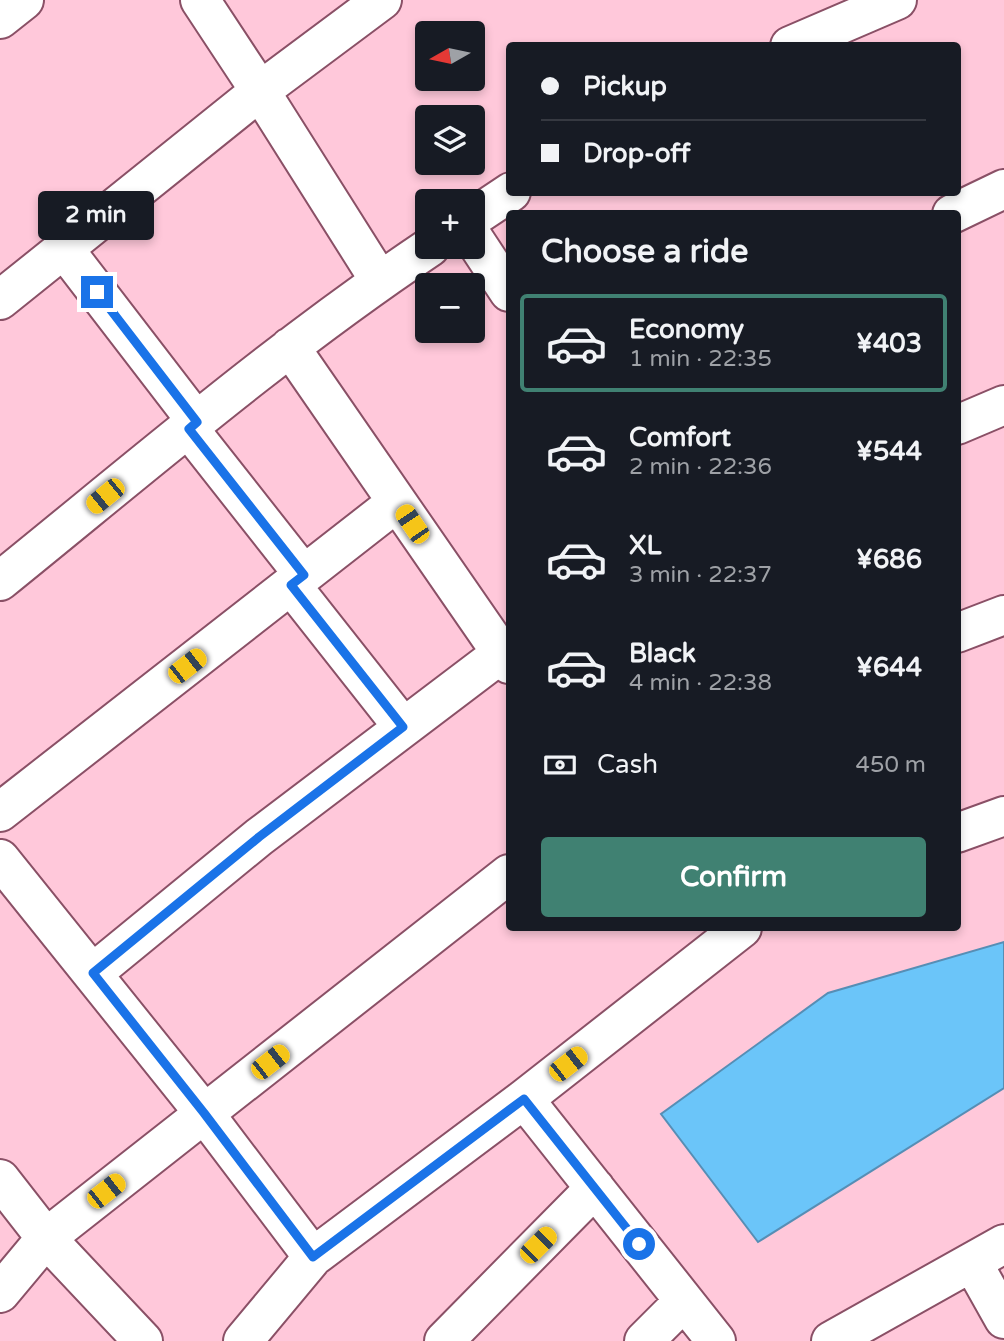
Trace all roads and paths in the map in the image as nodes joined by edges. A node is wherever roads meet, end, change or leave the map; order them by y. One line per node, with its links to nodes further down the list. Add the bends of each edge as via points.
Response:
1 (24, 0): 5 (street)
2 (200, 0): 7 (street)
3 (382, 0): 7 (street)
4 (897, 0): 6 (street)
5 (0, 19)
6 (799, 42)
7 (260, 91): 12 (street); 15 (street)
8 (1004, 189): 11 (street)
9 (506, 195): 10 (street)
10 (485, 209)
11 (960, 210)
12 (64, 249): 17 (street); 21 (street)
13 (485, 256): 16 (street)
14 (415, 257): 15 (street)
15 (380, 281): 18 (street)
16 (506, 287)
17 (0, 300)
18 (290, 347): 21 (street); 22 (street)
19 (1004, 405): 20 (street)
20 (961, 423)
21 (193, 425): 23 (street); 24 (street)
22 (397, 502): 23 (street); 27 (street)
23 (298, 580): 28 (street); 29 (street)
24 (0, 581)
25 (1004, 615): 26 (street)
26 (961, 631)
27 (506, 658): 28 (street)
28 (403, 727): 35 (street)
29 (0, 812)
30 (1004, 816): 31 (street)
31 (961, 832)
32 (0, 859): 35 (street)
33 (506, 876): 37 (street)
34 (738, 931): 36 (street)
35 (93, 973): 37 (street)
36 (524, 1099): 39 (street); 42 (street)
37 (204, 1113): 40 (street); 42 (street)
38 (0, 1179): 40 (street)
39 (595, 1188): 44 (street); 48 (street)
40 (46, 1238): 43 (street); 46 (street)
41 (988, 1253): 45 (street); 51 (street)
42 (313, 1257): 47 (street)
43 (0, 1293)
44 (684, 1301): 49 (street); 50 (street)
45 (1004, 1319)
46 (143, 1341)
47 (243, 1341)
48 (444, 1341)
49 (644, 1341)
50 (716, 1341)
51 (831, 1341)

